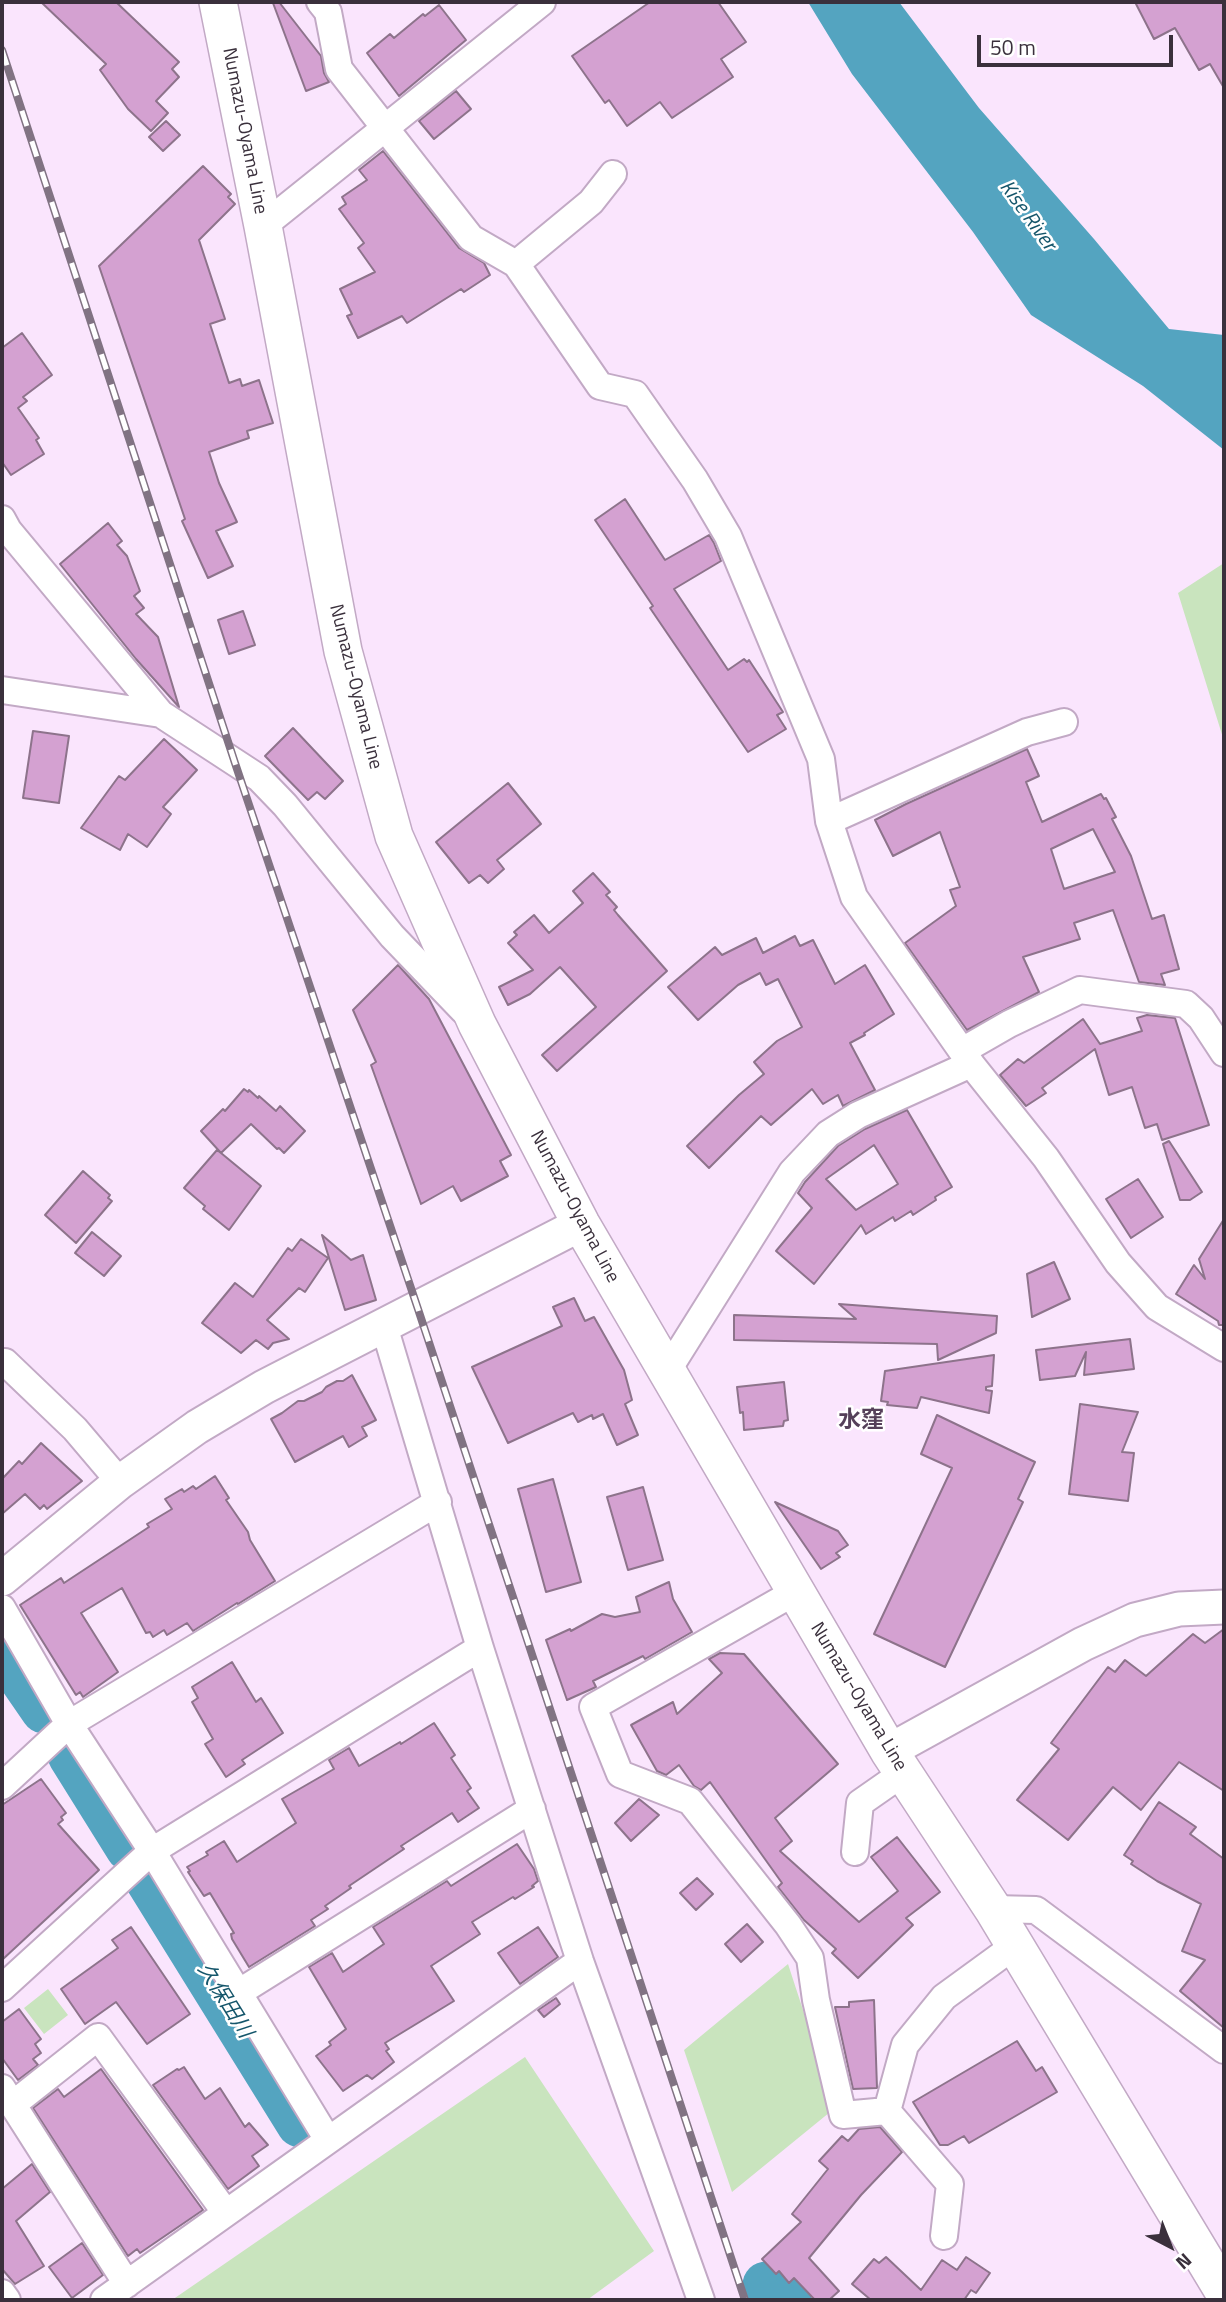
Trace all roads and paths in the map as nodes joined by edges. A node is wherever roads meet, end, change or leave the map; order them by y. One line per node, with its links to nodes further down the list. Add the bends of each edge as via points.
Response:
1 (218, 2): 6 (main road, Numazu-Oyama Line)
2 (320, 2): 4 (street, via 328,12 339,69)
3 (542, 2): 4 (street)
4 (384, 127): 6 (street); 7 (street, via 471,238)
5 (612, 174): 7 (street, via 590,202)
6 (263, 226): 13 (main road, Numazu-Oyama Line, via 343,651 394,836)
7 (516, 264): 12 (street, via 600,386 635,394 728,536 821,759)
8 (2, 519): 10 (street)
9 (2, 690): 10 (street)
10 (161, 714): 13 (street, via 259,778 392,936)
11 (1063, 722): 12 (street, via 1027,732)
12 (829, 821): 15 (street, via 854,897)
13 (477, 1024): 16 (main road, Numazu-Oyama Line)
14 (1224, 1053): 15 (street, via 1186,1004 1080,990 1009,1024)
15 (967, 1058): 18 (street, via 1046,1158 1118,1263 1157,1307); 20 (street, via 828,1134 792,1172)
16 (581, 1224): 17 (street); 20 (main road, Numazu-Oyama Line)
17 (384, 1326): 21 (street, via 264,1387 197,1427); 22 (street)
18 (1224, 1348)
19 (5, 1362): 21 (street, via 75,1429)
20 (666, 1373): 24 (main road, Numazu-Oyama Line)
21 (120, 1482): 23 (street)
22 (438, 1502): 27 (street); 28 (street)
23 (2, 1579)
24 (794, 1592): 29 (main road, Numazu-Oyama Line); 41 (street, via 593,1707 620,1774 690,1801 810,1958 843,2115)
25 (1224, 1607): 29 (street, via 1179,1609 1135,1620 1083,1644)
26 (2, 1608): 28 (street)
27 (480, 1648): 31 (street); 32 (street)
28 (69, 1724): 30 (street); 32 (street)
29 (896, 1762): 33 (street, via 860,1803); 34 (main road, Numazu-Oyama Line)
30 (2, 1786)
31 (532, 1809): 36 (street); 38 (street)
32 (152, 1851): 37 (street); 38 (street)
33 (855, 1852)
34 (993, 1909): 35 (main road, Numazu-Oyama Line); 39 (street, via 1036,1909)
35 (1014, 1946): 41 (street, via 944,1997 905,2045); 46 (main road, Numazu-Oyama Line)
36 (580, 1961): 42 (street); 50 (street)
37 (2, 1987)
38 (237, 1993): 42 (street)
39 (1224, 2050)
40 (7, 2097): 43 (street, via 98,2037); 45 (street)
41 (887, 2111): 44 (street, via 950,2184)
42 (328, 2140): 43 (street)
43 (226, 2213): 45 (street)
44 (944, 2236)
45 (127, 2284): 49 (street)
46 (1224, 2292)
47 (2, 2293): 48 (street)
48 (7, 2300)
49 (104, 2300)
50 (701, 2300)

